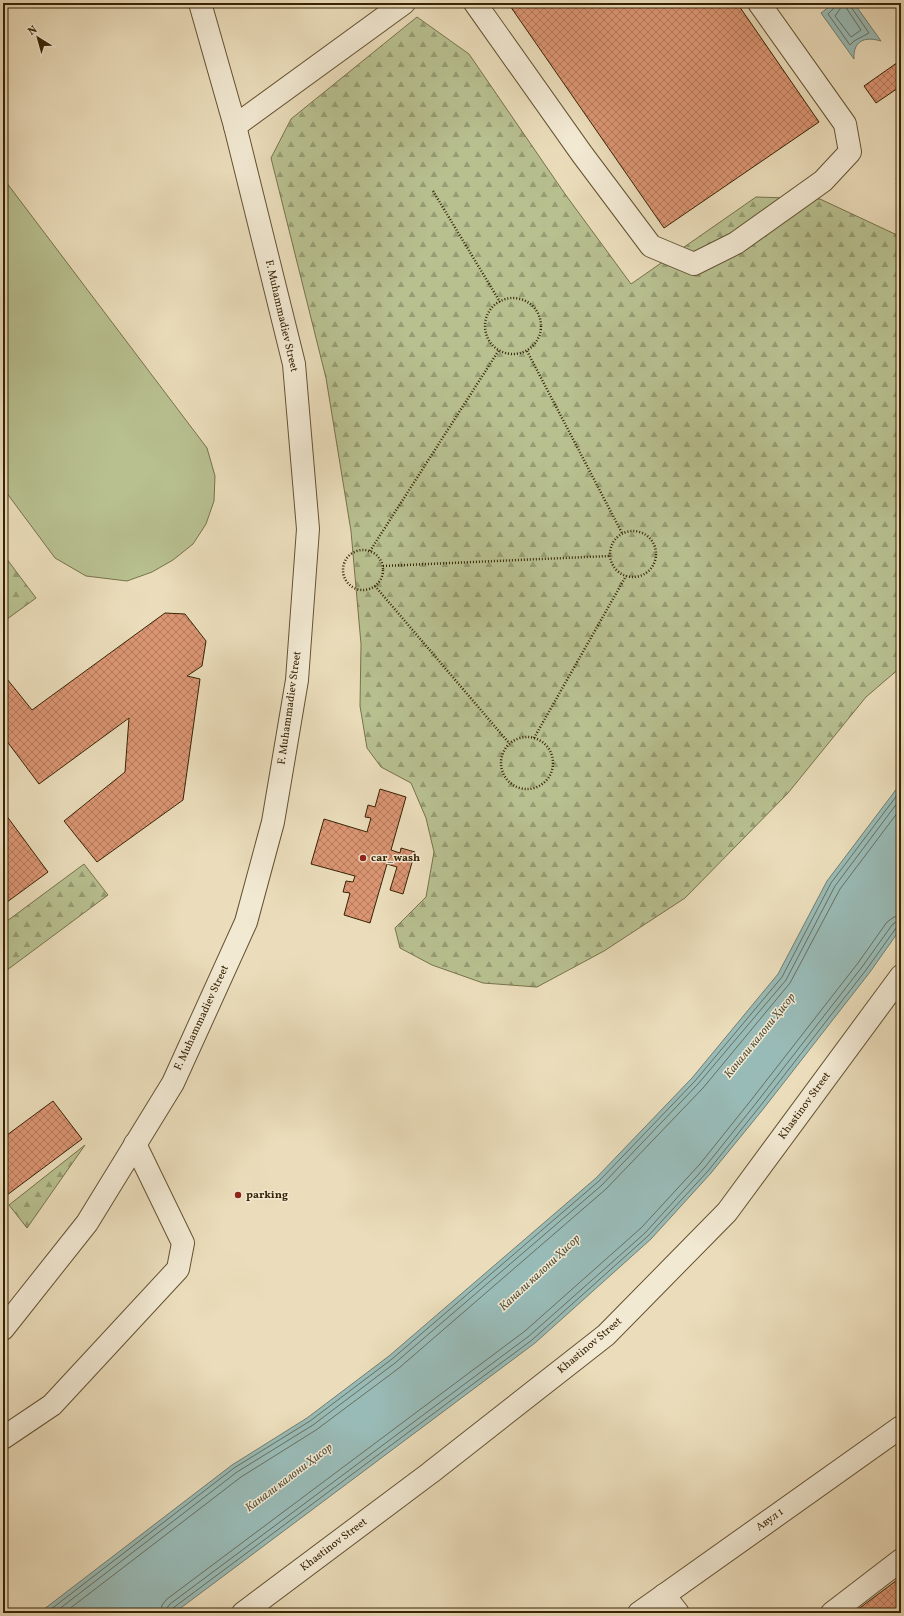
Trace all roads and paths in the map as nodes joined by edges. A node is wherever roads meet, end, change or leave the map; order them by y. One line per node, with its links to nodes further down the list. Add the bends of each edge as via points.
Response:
1 (200, 3): 5 (street, F. Muhammadiev Street)
2 (404, 3): 5 (street)
3 (476, 3): 4 (street, via 582,154 651,246 694,264 736,243 823,181 850,152 845,124)
4 (759, 3)
5 (235, 126): 19 (street, F. Muhammadiev Street, via 294,364 308,529 297,680 273,822 246,922 173,1083)
6 (433, 191): 7 (path)
7 (500, 302): 8 (path, via 487,316 486,326 491,344); 9 (path, via 519,299 532,306 540,317 539,336)
8 (499, 350): 9 (path, via 508,354); 11 (path)
9 (527, 351): 10 (path)
10 (622, 533): 12 (path, via 615,538); 14 (path, via 631,530 648,536 654,543 656,552 651,569 644,575)
11 (370, 551): 13 (path, via 378,557); 15 (path, via 358,550 350,554 343,570 345,579 351,586 360,590)
12 (609, 556): 13 (path); 14 (path, via 618,572)
13 (383, 566): 15 (path, via 382,578)
14 (626, 576): 16 (path)
15 (375, 586): 17 (path)
16 (534, 738): 17 (path, via 528,736); 17 (path, via 538,738 552,753 553,764 551,774 536,788 526,789 507,781 500,762)
17 (509, 743)
18 (901, 976): 25 (street, Khastinov Street, via 727,1212 606,1335 430,1474)
19 (135, 1144): 20 (street, F. Muhammadiev Street, via 87,1223); 22 (street, via 183,1243 178,1269 52,1405)
20 (3, 1329)
21 (901, 1426): 24 (street, Авул 1)
22 (3, 1438)
23 (901, 1560): 28 (street)
24 (664, 1596): 26 (street, Авул 1); 27 (street)
25 (243, 1613)
26 (639, 1613)
27 (678, 1613)
28 (832, 1613)

